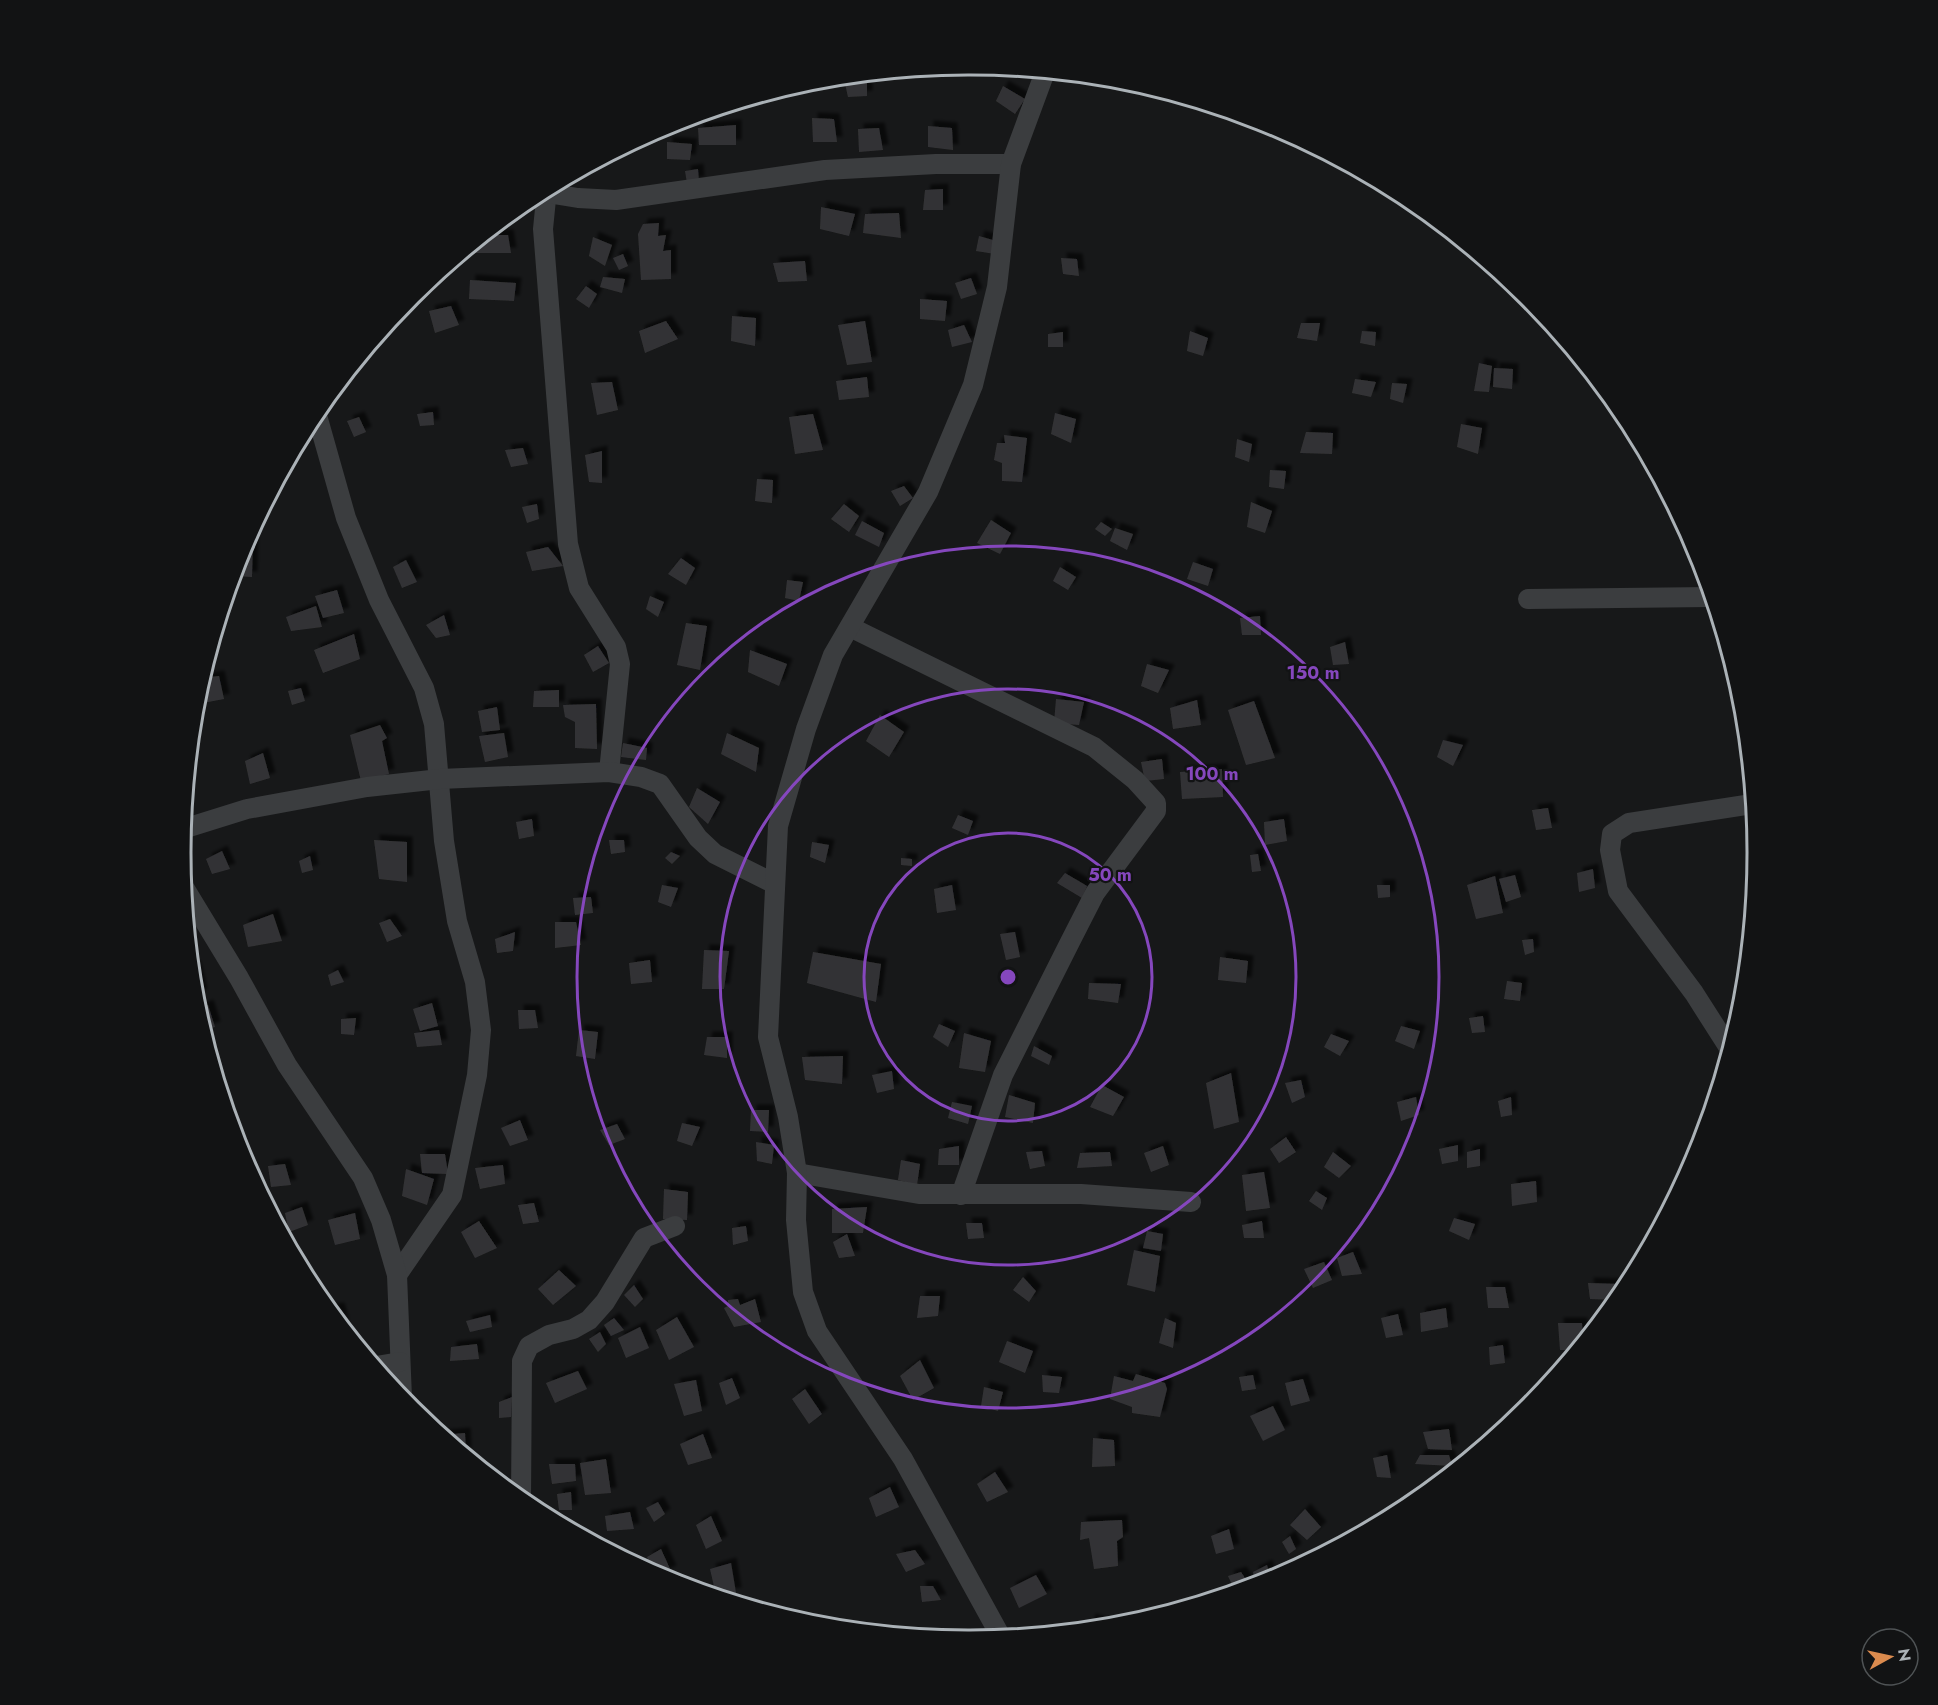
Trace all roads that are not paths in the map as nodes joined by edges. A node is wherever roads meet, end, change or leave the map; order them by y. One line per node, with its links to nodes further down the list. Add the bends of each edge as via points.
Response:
1 (1042, 79): 2 (street)
2 (1011, 164): 3 (street, via 825,170 616,200); 8 (street, via 997,287 973,385 928,492)
3 (557, 193)
4 (546, 200): 9 (street, via 543,229 568,544 579,588 616,647 620,664)
5 (320, 426): 10 (street, via 346,518 379,600 424,688 434,724)
6 (1703, 597): 7 (street)
7 (1528, 598)
8 (850, 627): 13 (street, via 833,655 803,740 778,826); 17 (street, via 1094,747 1156,803 1156,811 1095,893 1008,1065)
9 (609, 772): 10 (street); 13 (street, via 660,784 698,838 715,854)
10 (440, 779): 12 (street, via 367,787 257,807); 20 (street, via 444,841 457,921 474,982 481,1030 477,1075 452,1195)
11 (1745, 805): 15 (street, via 1629,823 1612,834 1610,850 1618,891)
12 (192, 825)
13 (775, 884): 16 (street, via 768,1037)
14 (193, 902): 20 (street, via 287,1065 363,1178 381,1220)
15 (1724, 1039)
16 (797, 1173): 17 (street, via 919,1194); 25 (street, via 796,1220 803,1292 817,1330 903,1459)
17 (961, 1196): 18 (street, via 1082,1194)
18 (1191, 1202)
19 (675, 1226): 24 (street, via 644,1238 605,1302 589,1320 529,1346 522,1361)
20 (397, 1275): 21 (street)
21 (400, 1362): 22 (street); 23 (street)
22 (384, 1365)
23 (401, 1383)
24 (521, 1487)
25 (997, 1629)

